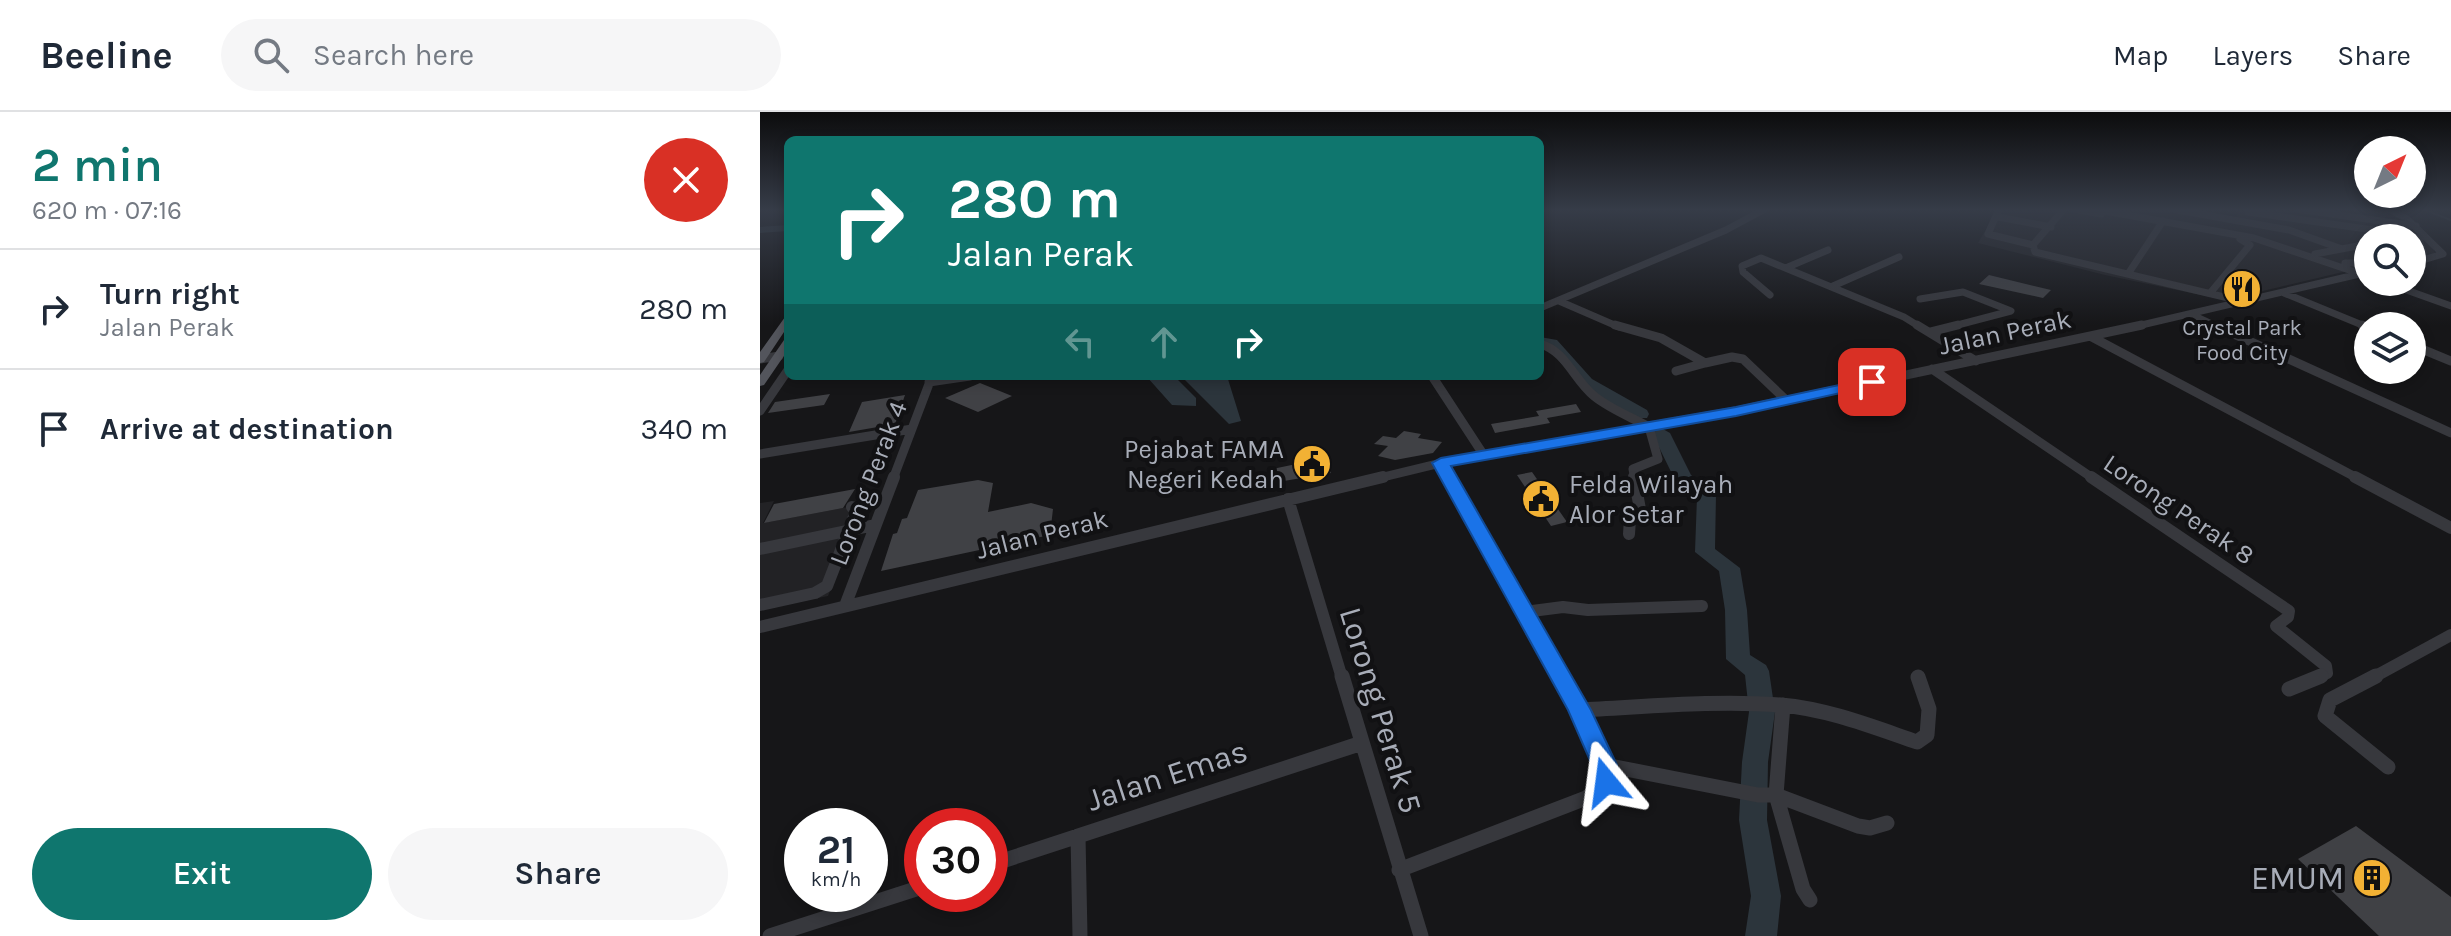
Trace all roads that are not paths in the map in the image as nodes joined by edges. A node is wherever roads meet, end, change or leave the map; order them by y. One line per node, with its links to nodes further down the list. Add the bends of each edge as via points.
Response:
1 (1685, 247): 30 (street)
2 (2033, 247): 22 (street, via 2043,255)
3 (2146, 247): 22 (street)
4 (2248, 247): 25 (street)
5 (2290, 247): 21 (street)
6 (2294, 247): 12 (street)
7 (2338, 247): 10 (street)
8 (2350, 247): 10 (street)
9 (2439, 247): 15 (street, via 2443,254)
10 (2342, 249): 12 (street)
11 (1828, 250): 19 (street)
12 (2315, 254): 18 (street)
13 (2426, 255): 15 (street)
14 (1899, 257): 17 (street)
15 (2434, 259): 16 (street)
16 (2426, 260)
17 (1886, 263): 20 (street); 24 (street)
18 (2354, 264)
19 (1788, 267): 24 (street); 27 (street, via 1761,258 1742,266)
20 (1904, 269)
21 (2354, 270)
22 (2128, 274): 25 (street)
23 (2354, 277): 26 (street, Jalan Perak)
24 (1833, 286): 37 (street)
25 (2211, 292): 31 (street)
26 (2284, 293): 31 (street, Jalan Perak); 35 (street)
27 (1770, 295)
28 (2423, 296): 32 (street)
29 (1920, 299): 37 (street, via 1963,292 2011,312)
30 (1559, 301): 33 (street); 45 (street, via 1621,328 1661,338)
31 (2243, 302): 34 (street, Jalan Perak)
32 (2451, 306)
33 (1544, 307)
34 (2190, 314): 38 (street, Jalan Perak); 57 (street)
35 (2354, 321)
36 (784, 325): 42 (main road)
37 (1930, 332): 43 (street)
38 (2090, 336): 43 (street, Jalan Perak); 64 (street)
39 (1544, 345): 55 (street, via 1554,348 1596,397)
40 (783, 350): 42 (main road); 51 (main road)
41 (2426, 351): 44 (street)
42 (761, 356)
43 (1976, 361): 46 (street, Jalan Perak)
44 (2451, 361)
45 (1705, 363): 47 (street); 53 (street, via 1743,359)
46 (1932, 369): 53 (street, Jalan Perak); 75 (street, Lorong Perak 8, via 2289,611 2278,630 2326,666 2327,673)
47 (1676, 371)
48 (784, 375): 52 (street)
49 (931, 380): 56 (street, Lorong Perak 4)
50 (1435, 380): 59 (street)
51 (760, 383)
52 (765, 396): 54 (street)
53 (1786, 400): 55 (street, Jalan Perak)
54 (760, 411)
55 (1649, 427): 59 (street, Jalan Perak); 66 (street, via 1658,459 1633,469 1640,509 1630,519)
56 (912, 429): 58 (street); 63 (street, Lorong Perak 4)
57 (2451, 433)
58 (760, 454)
59 (1483, 454): 60 (street, Jalan Perak)
60 (1441, 463): 61 (street, Jalan Perak); 71 (street)
61 (1288, 499): 69 (street, Jalan Perak); 78 (street, Lorong Perak 5)
62 (852, 507): 65 (street, via 857,509)
63 (875, 525): 65 (street); 69 (street, Lorong Perak 4)
64 (2451, 528)
65 (850, 530): 67 (street); 68 (street, via 827,586)
66 (1629, 534)
67 (760, 549)
68 (760, 605)
69 (845, 606): 72 (street, Jalan Perak)
70 (1702, 606): 71 (street)
71 (1524, 612): 77 (street)
72 (760, 627)
73 (2451, 635): 80 (street, via 2330,700 2326,708 2325,716 2337,728)
74 (1918, 677): 76 (street, via 1929,709 1927,735 1917,742 1846,717)
75 (2289, 689)
76 (1783, 705): 77 (street); 81 (street)
77 (1579, 710): 79 (street)
78 (1362, 743): 83 (street, Jalan Emas); 85 (street, Lorong Perak 5)
79 (1605, 765): 81 (street); 85 (street, via 1606,782 1586,798)
80 (2388, 767)
81 (1776, 795): 82 (street, via 1858,826); 87 (street)
82 (1887, 823)
83 (1078, 836): 84 (street, Jalan Emas); 89 (street)
84 (1008, 859)
85 (1399, 870): 90 (street, Lorong Perak 5)
86 (904, 893): 88 (street)
87 (1810, 900)
88 (770, 936)
89 (1080, 936)
90 (1421, 936)

